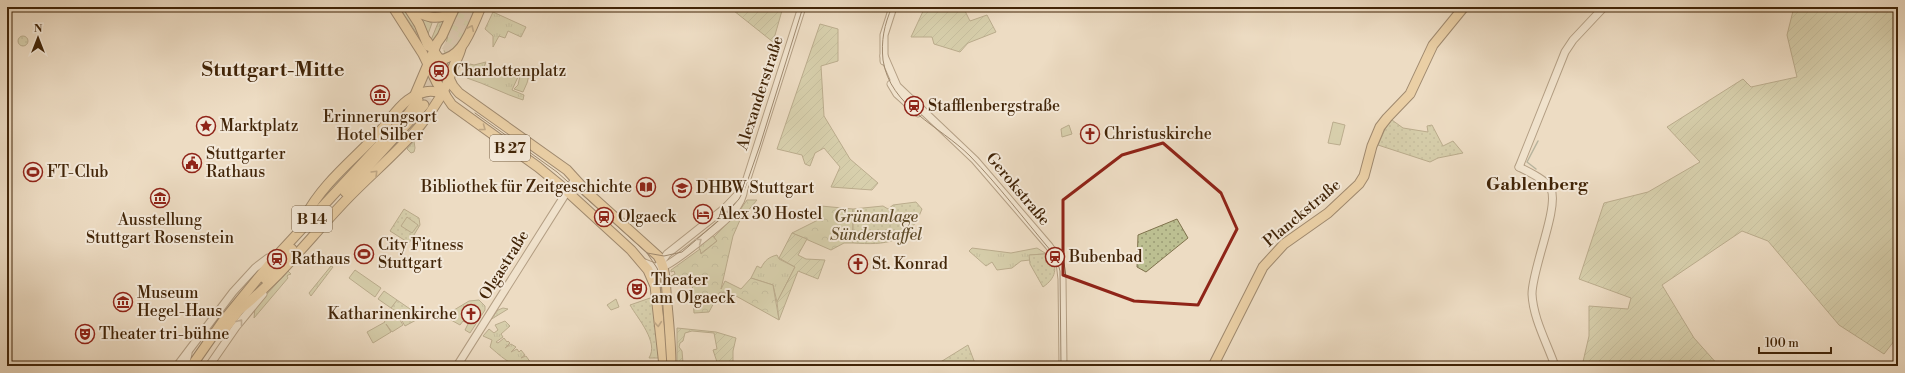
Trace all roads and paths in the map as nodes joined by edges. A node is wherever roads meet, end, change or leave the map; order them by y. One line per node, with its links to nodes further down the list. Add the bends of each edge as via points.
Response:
1 (393, 7): 10 (main road, B 27)
2 (481, 7): 11 (main road, B 14, one-way to 2)
3 (802, 7): 23 (street, Alexanderstraße)
4 (893, 7): 45 (street, Gerokstraße, via 884,34 884,56 887,75 897,94 967,152 1052,250 1062,268)
5 (1464, 7): 46 (main road, Planckstraße, via 1432,45 1410,94 1380,127 1359,184 1334,208 1284,244 1263,267)
6 (1604, 7): 47 (street, via 1565,52 1519,167 1550,188 1552,200 1532,287 1533,302)
7 (408, 8): 8 (main road, B 27, via 429,18 440,18); 9 (main road, B 27)
8 (454, 10): 12 (main road, B 27)
9 (426, 38): 10 (main road); 12 (main road, B 27)
10 (415, 40): 12 (main road, B 27)
11 (461, 48): 12 (main road, B 14, via 450,57); 14 (main road, B 14)
12 (433, 57): 13 (main road, B 27); 14 (main road, B 27); 16 (main road, B 27); 18 (main road, B 14)
13 (432, 75): 15 (main road, B 27); 16 (main road, B 27)
14 (449, 80): 16 (main road, B 14); 17 (main road, B 27, via 459,93)
15 (432, 90): 16 (main road); 18 (main road, B 27); 18 (main road, B 14)
16 (444, 93): 17 (main road); 18 (main road, B 14); 19 (main road, B 27, via 452,105)
17 (472, 103): 19 (main road); 22 (main road, B 27, via 556,162)
18 (422, 106): 20 (main road, B 14); 21 (main road, B 14); 25 (main road, B 14, one-way to 18, via 393,156); 26 (main road, B 14, via 403,104 331,180)
19 (467, 116): 24 (main road, B 27, one-way to 24, via 538,167)
20 (374, 152): 26 (main road, B 14, via 368,153 347,172); 35 (main road, B 14)
21 (360, 176): 25 (main road, B 14); 29 (main road, B 14)
22 (575, 179): 24 (street, Olgastraße); 27 (main road, B 27)
23 (744, 188): 28 (street, Alexanderstraße, via 725,208); 32 (street, Alexanderstraße, one-way to 23, via 702,239 732,213 742,200)
24 (567, 192): 31 (main road, B 27); 42 (street, Olgastraße)
25 (350, 196): 33 (main road, B 14)
26 (305, 217): 30 (main road, B 14)
27 (653, 250): 28 (street); 32 (main road, B 27)
28 (668, 253): 32 (street, Alexanderstraße)
29 (286, 256): 33 (street); 36 (main road, B 14)
30 (268, 258): 35 (main road, B 14, via 254,276); 37 (street, via 239,285)
31 (642, 262): 32 (street); 34 (main road, B 27)
32 (660, 265): 34 (street); 44 (main road, B 27, via 670,328)
33 (278, 276): 36 (main road, B 14); 41 (street, one-way to 33, via 240,321)
34 (655, 282): 43 (main road, B 27, one-way to 43)
35 (250, 287): 38 (main road, B 14)
36 (239, 310): 38 (main road, B 14)
37 (189, 350): 38 (street); 39 (street); 40 (street)
38 (192, 365)
39 (177, 366)
40 (182, 366)
41 (209, 366)
42 (457, 366)
43 (664, 366)
44 (671, 366)
45 (1062, 366)
46 (1213, 366)
47 (1555, 366)

